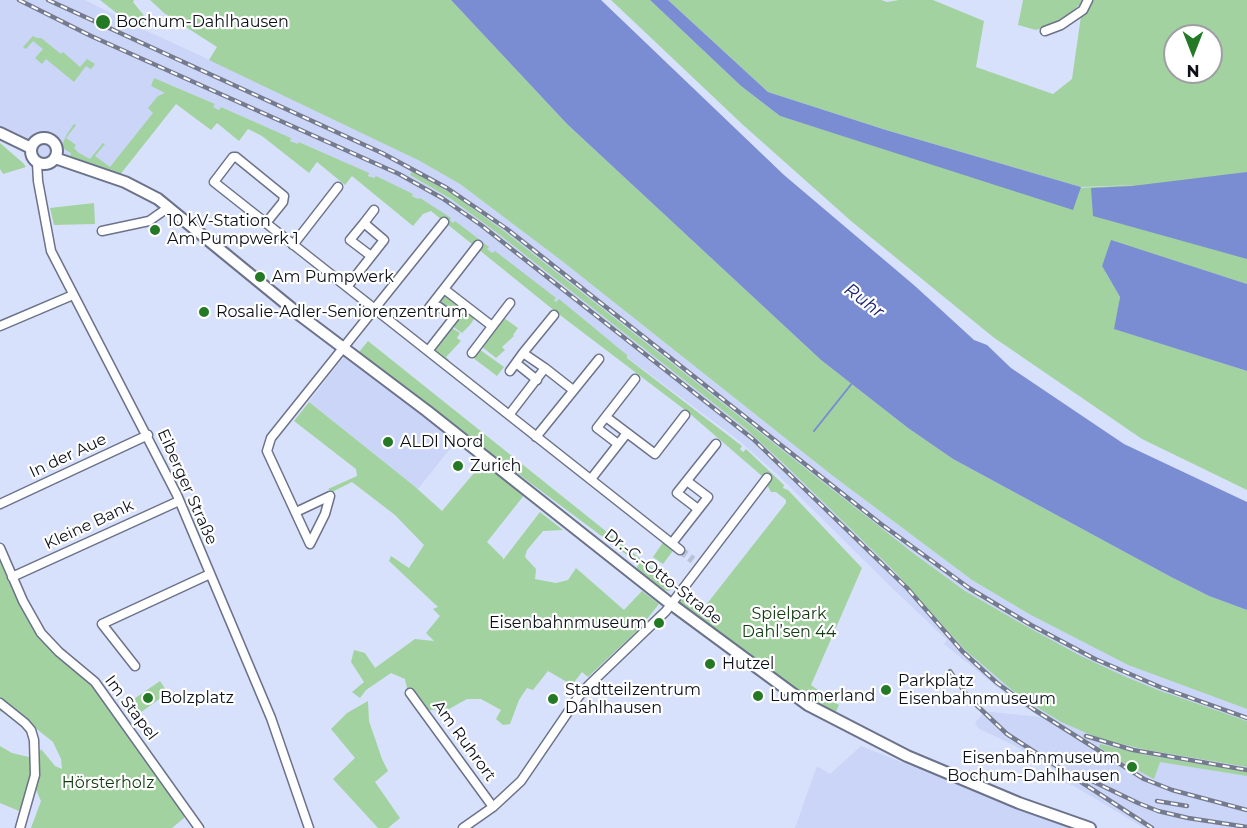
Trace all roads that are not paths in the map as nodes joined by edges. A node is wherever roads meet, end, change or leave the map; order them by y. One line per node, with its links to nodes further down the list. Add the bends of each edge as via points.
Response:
1 (1088, 0): 2 (street, via 1083,10)
2 (1045, 31)
3 (0, 133): 4 (street)
4 (31, 148): 5 (street, via 38,140 49,140 56,147); 6 (street)
5 (55, 158): 6 (street, via 46,164); 8 (street, Dr.-C.-Otto-Straße, via 125,182)
6 (37, 163): 19 (street, Eiberger Straße, via 51,251)
7 (338, 187): 14 (street)
8 (169, 207): 13 (street, via 149,221); 29 (street, Dr.-C.-Otto-Straße)
9 (374, 210): 12 (street)
10 (444, 222): 24 (street)
11 (266, 223): 11 (street, via 214,182 235,157 284,196); 14 (street)
12 (364, 223): 16 (street, via 384,240); 16 (street, via 350,240)
13 (102, 231)
14 (293, 245): 17 (street)
15 (478, 245): 18 (street)
16 (371, 256): 17 (street)
17 (347, 287): 24 (street)
18 (444, 289): 21 (street); 23 (street)
19 (74, 295): 27 (street); 44 (street, Eiberger Straße)
20 (510, 303): 28 (street)
21 (464, 305): 26 (street); 28 (street)
22 (439, 307): 26 (street)
23 (429, 308)
24 (375, 309): 29 (street); 30 (street)
25 (554, 315): 32 (street)
26 (454, 318): 30 (street)
27 (0, 326)
28 (492, 326): 31 (street)
29 (344, 347): 54 (street, via 279,426 268,447); 60 (street, Dr.-C.-Otto-Straße)
30 (428, 351): 40 (street)
31 (472, 353)
32 (524, 353): 34 (street); 35 (street)
33 (599, 359): 39 (street)
34 (516, 363): 36 (street); 38 (street)
35 (545, 368): 38 (street); 39 (street)
36 (510, 371)
37 (635, 379): 42 (street)
38 (537, 380): 40 (street)
39 (573, 390): 45 (street)
40 (510, 415): 45 (street)
41 (686, 415): 43 (street, via 655,454)
42 (606, 417): 43 (street); 46 (street, via 597,428)
43 (627, 433): 46 (street)
44 (148, 435): 51 (street, Eiberger Straße); 52 (street, In der Aue)
45 (536, 436): 49 (street)
46 (618, 444): 49 (street)
47 (716, 444): 50 (street)
48 (767, 478): 60 (street, Am Ruhrort, via 696,562)
49 (591, 479): 55 (street)
50 (687, 481): 53 (street, via 677,493); 53 (street, via 708,496)
51 (180, 501): 58 (street, Eiberger Straße); 59 (street, Kleine Bank)
52 (0, 504)
53 (698, 509): 55 (street)
54 (296, 513): 54 (street, via 310,549 324,525 330,496)
55 (672, 543): 57 (street)
56 (0, 548): 59 (street, Im Stapel)
57 (681, 550)
58 (210, 574): 61 (street, via 102,624); 67 (street, Eiberger Straße, via 271,718)
59 (12, 577): 66 (street, Im Stapel, via 41,633 94,682)
60 (671, 604): 64 (street, Am Ruhrort, via 589,685 521,781); 69 (street, Dr.-C.-Otto-Straße, via 784,689 836,721 957,778)
61 (135, 666)
62 (410, 693): 64 (street, Am Ruhrort)
63 (0, 703): 65 (street, via 25,723 34,740 35,775)
64 (493, 807): 68 (street, Am Ruhrort)
65 (20, 828)
66 (200, 828)
67 (309, 828)
68 (463, 828)
69 (1090, 828)

